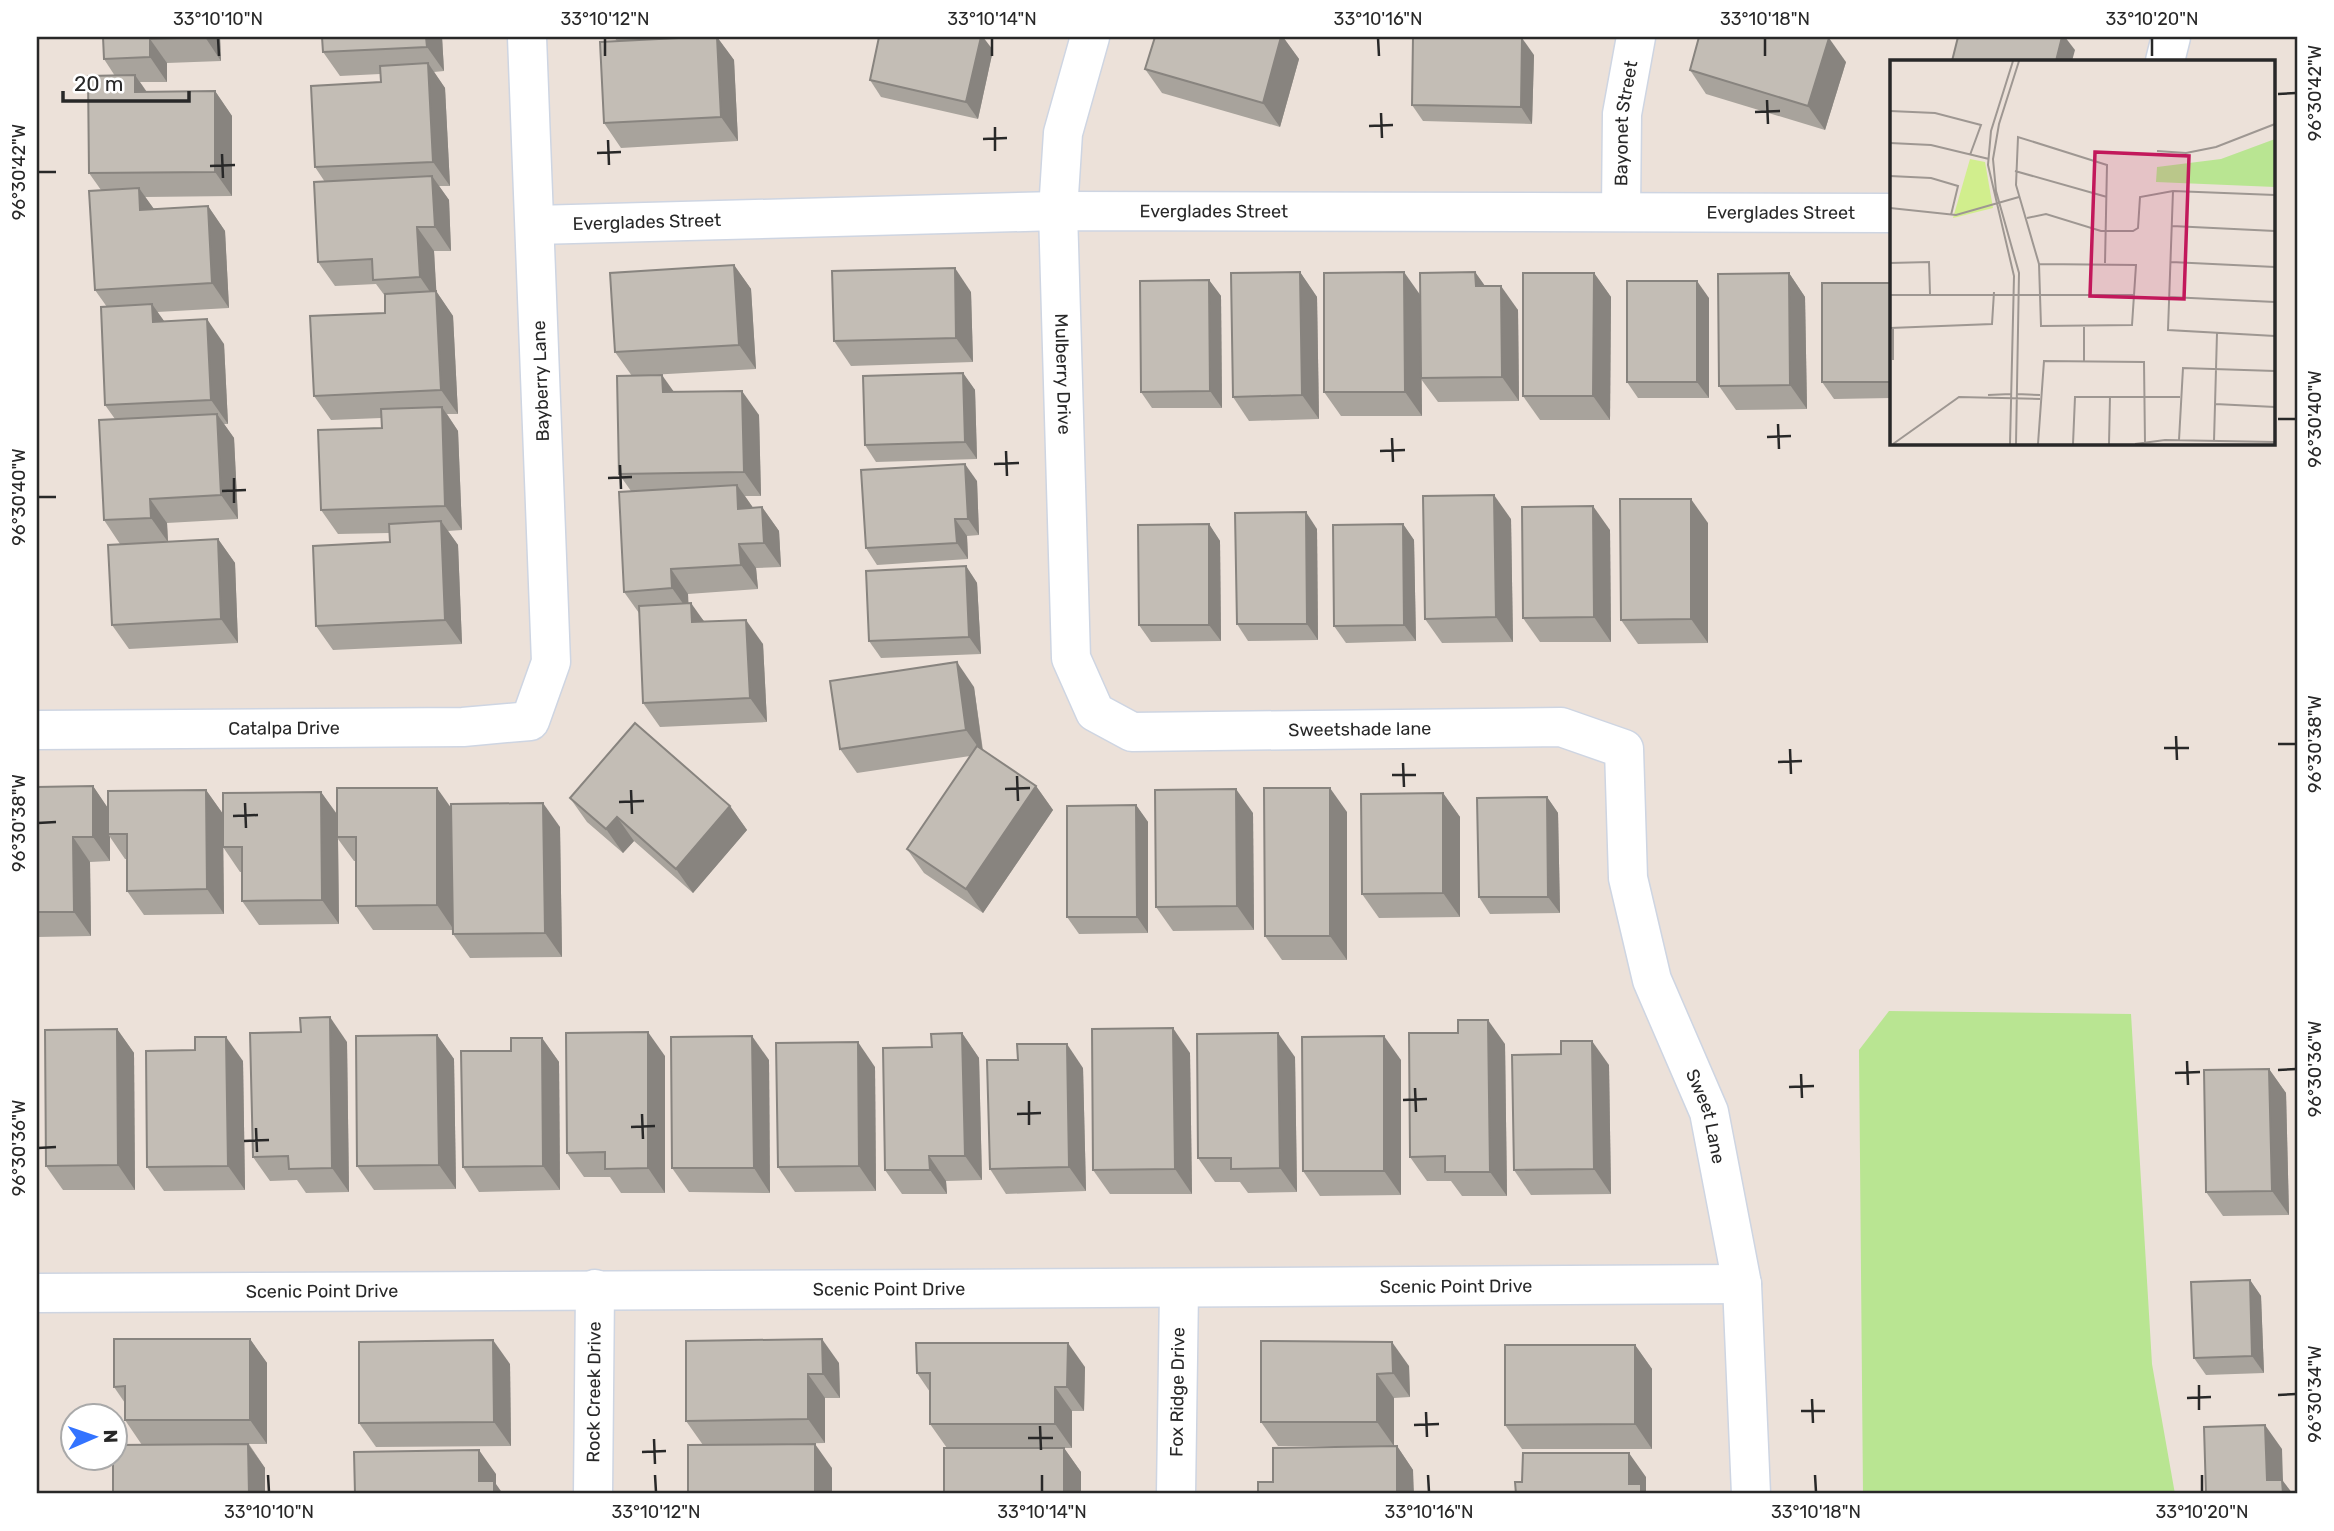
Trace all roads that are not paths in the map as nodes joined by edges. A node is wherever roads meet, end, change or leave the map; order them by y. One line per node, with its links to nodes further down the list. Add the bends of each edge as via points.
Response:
1 (527, 37): 9 (street, Bayberry Lane)
2 (1090, 37): 6 (street, Mulberry Drive, via 1063,133)
3 (1636, 37): 7 (street, Bayonet Street, via 1622,114)
4 (2171, 37): 5 (street)
5 (2165, 60)
6 (1058, 211): 7 (street, Everglades Street); 9 (street, Everglades Street); 10 (street, Mulberry Drive, via 1071,657)
7 (1621, 211): 8 (street, Everglades Street)
8 (1890, 213)
9 (536, 225): 12 (street, Bayberry Lane, via 551,662)
10 (1095, 712): 14 (street, Sweetshade lane, via 1132,732 1561,727)
11 (37, 714): 13 (street)
12 (530, 721): 13 (street, Catalpa Drive, via 463,727)
13 (37, 730)
14 (1624, 749): 15 (street, Sweet Lane, via 1628,878 1652,980 1709,1112)
15 (1742, 1284): 17 (street, Scenic Point Drive); 21 (street, Sweet Lane)
16 (595, 1289): 17 (street, Scenic Point Drive); 18 (street, Scenic Point Drive); 19 (street, Rock Creek Drive)
17 (1179, 1290): 20 (street, Fox Ridge Drive)
18 (37, 1293)
19 (593, 1494)
20 (1176, 1494)
21 (1751, 1494)

